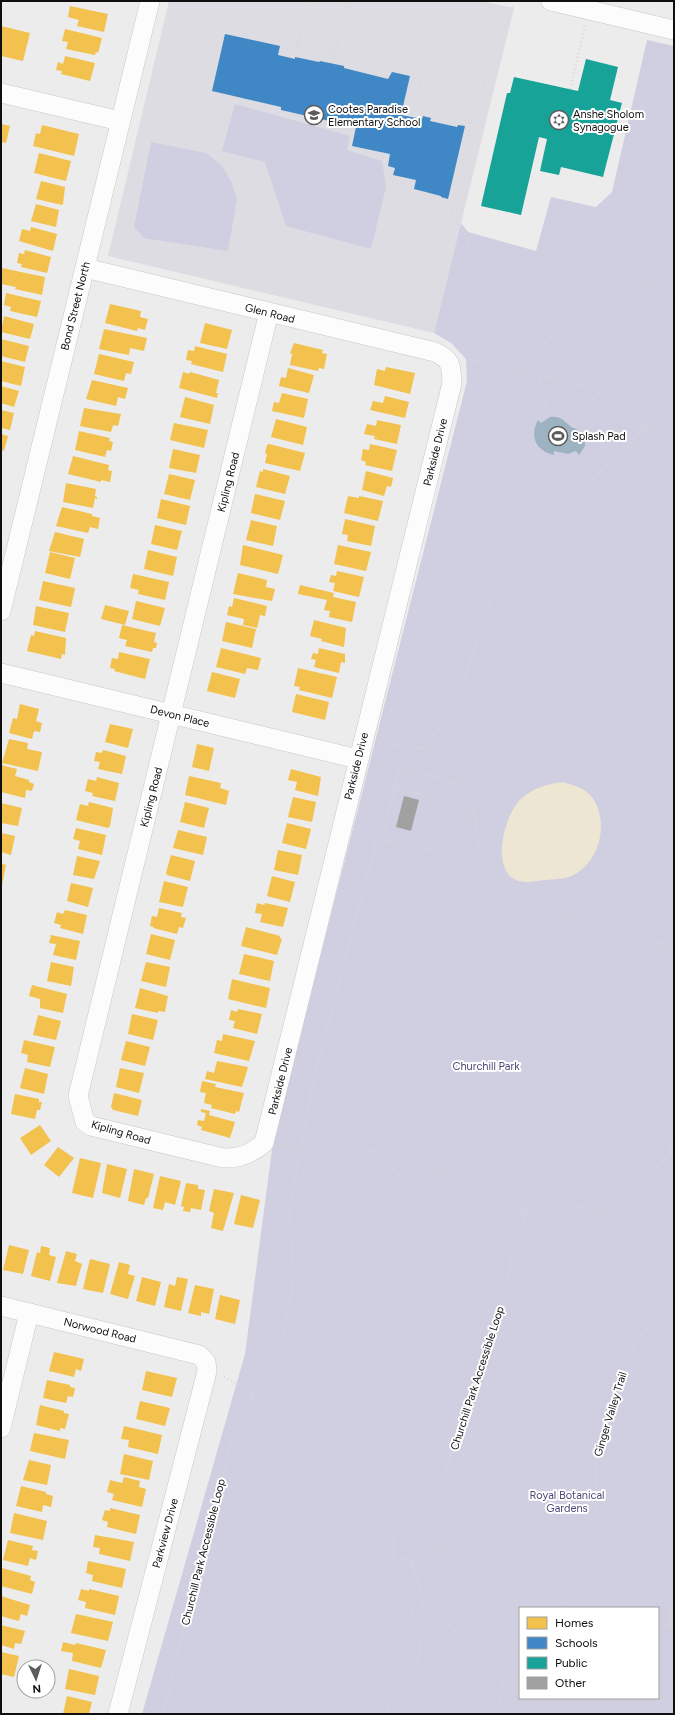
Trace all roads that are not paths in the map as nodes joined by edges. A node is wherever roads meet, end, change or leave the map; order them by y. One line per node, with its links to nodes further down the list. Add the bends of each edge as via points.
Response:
1 (150, 1): 5 (street, Bond Street North)
2 (551, 1): 3 (street)
3 (674, 30)
4 (1, 92): 5 (street)
5 (120, 122): 6 (street, Bond Street North)
6 (85, 268): 7 (street, Glen Road); 9 (street, Bond Street North)
7 (270, 312): 8 (street, Glen Road, via 435,352 445,357); 11 (street, Kipling Road)
8 (451, 366): 12 (street, Parkside Drive, via 452,384)
9 (1, 611)
10 (1, 673): 11 (street, Devon Place)
11 (172, 714): 12 (street, Devon Place); 13 (street, Kipling Road, via 78,1096 85,1122 91,1126 223,1158)
12 (358, 759): 13 (street, Parkside Drive, via 264,1143)
13 (244, 1156)
14 (1, 1306): 15 (street, Norwood Road)
15 (29, 1313): 16 (street, Norwood Road); 17 (street)
16 (203, 1362): 18 (street, Parkview Drive)
17 (1, 1428)
18 (118, 1714)

